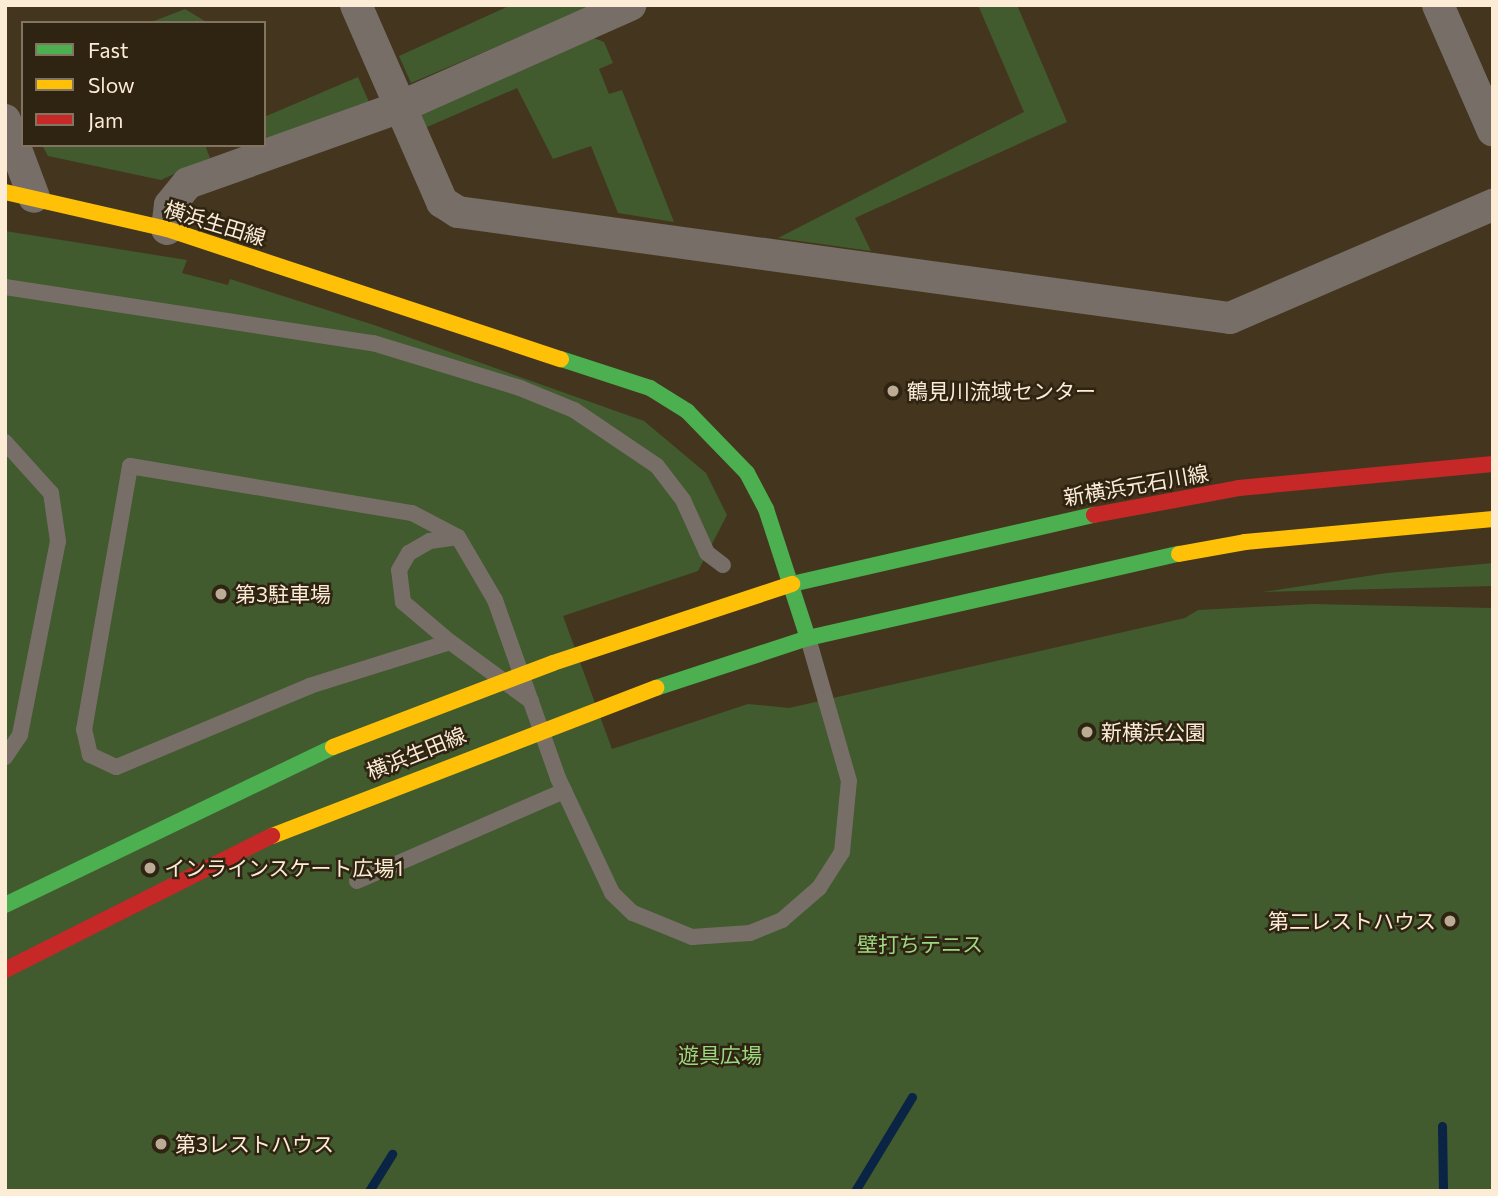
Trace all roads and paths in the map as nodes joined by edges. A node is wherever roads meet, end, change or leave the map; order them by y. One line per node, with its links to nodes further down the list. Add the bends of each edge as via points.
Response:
1 (356, 5): 4 (street)
2 (630, 5): 4 (street)
3 (1438, 5): 6 (street)
4 (400, 107): 8 (street, via 442,202 458,212 1230,318); 9 (street, via 188,183 170,205)
5 (5, 120): 7 (street)
6 (1493, 131)
7 (20, 195): 9 (main road, 横浜生田線)
8 (1493, 205)
9 (167, 229): 16 (main road, 横浜生田線, via 650,388 687,411 747,473)
10 (5, 287): 15 (lane, via 373,343 520,388 574,410 657,466 683,500 707,553)
11 (5, 442): 20 (lane, via 51,493 58,541 20,735)
12 (1493, 464): 16 (main road, 新横浜元石川線, via 1239,488 1059,521)
13 (1493, 519): 17 (main road, via 1245,542 1081,573)
14 (458, 537): 18 (lane, via 430,541 409,553 398,570 403,602); 18 (lane, via 412,513 130,466 84,730 90,755 116,767 310,686); 19 (lane, via 491,590)
15 (723, 565)
16 (792, 584): 17 (main road, 横浜生田線); 23 (main road, 横浜生田線, via 666,625 306,757)
17 (808, 638): 21 (lane, via 841,746 851,804 842,852 802,905 750,933 692,937 659,926 612,893); 24 (main road, 横浜生田線, via 682,679 332,809 199,868)
18 (450, 642): 19 (lane)
19 (531, 701): 21 (lane)
20 (5, 757)
21 (564, 791): 22 (lane)
22 (356, 881)
23 (5, 905)
24 (5, 970)

